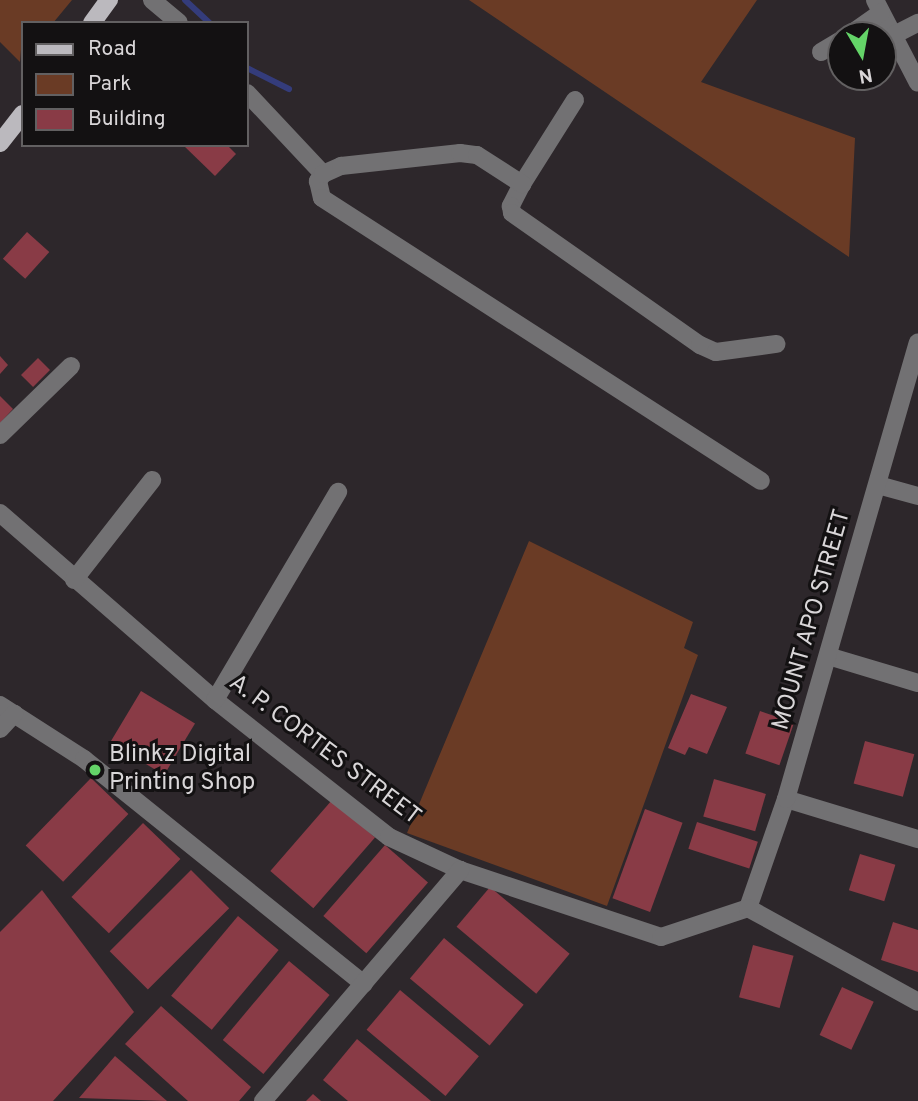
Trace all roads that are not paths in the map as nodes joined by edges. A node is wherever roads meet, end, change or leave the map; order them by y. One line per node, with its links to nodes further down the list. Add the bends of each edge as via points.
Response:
1 (109, 0): 4 (main road)
2 (152, 0): 5 (street)
3 (878, 6): 6 (street)
4 (93, 21)
5 (177, 21)
6 (863, 21)
7 (918, 23): 8 (street)
8 (897, 34)
9 (897, 41): 12 (street)
10 (827, 48): 11 (street)
11 (821, 52)
12 (918, 83)
13 (248, 94): 17 (street)
14 (575, 100): 18 (street)
15 (21, 117): 16 (main road)
16 (0, 143)
17 (323, 174): 18 (street, via 341,166 460,153 477,155); 24 (street, via 318,181 322,198)
18 (522, 184): 20 (street, via 512,213 700,345 716,352)
19 (918, 343): 25 (street, MOUNT APO STREET)
20 (776, 344)
21 (71, 366): 22 (street)
22 (0, 435)
23 (152, 480): 29 (street)
24 (761, 481)
25 (878, 485): 27 (street); 30 (street, MOUNT APO STREET)
26 (338, 492): 32 (street)
27 (918, 496)
28 (0, 513): 29 (street, A. P. CORTES STREET)
29 (74, 580): 32 (street, A. P. CORTES STREET)
30 (828, 656): 31 (street); 35 (street, MOUNT APO STREET)
31 (918, 683)
32 (215, 700): 37 (street, A. P. CORTES STREET, via 389,837)
33 (7, 710): 34 (street); 39 (street, via 84,759)
34 (0, 729)
35 (786, 799): 36 (street); 38 (street, MOUNT APO STREET)
36 (918, 839)
37 (460, 870): 38 (street, A. P. CORTES STREET, via 661,937); 39 (street)
38 (748, 908): 40 (street)
39 (363, 984): 41 (street)
40 (918, 1002)
41 (263, 1101)

